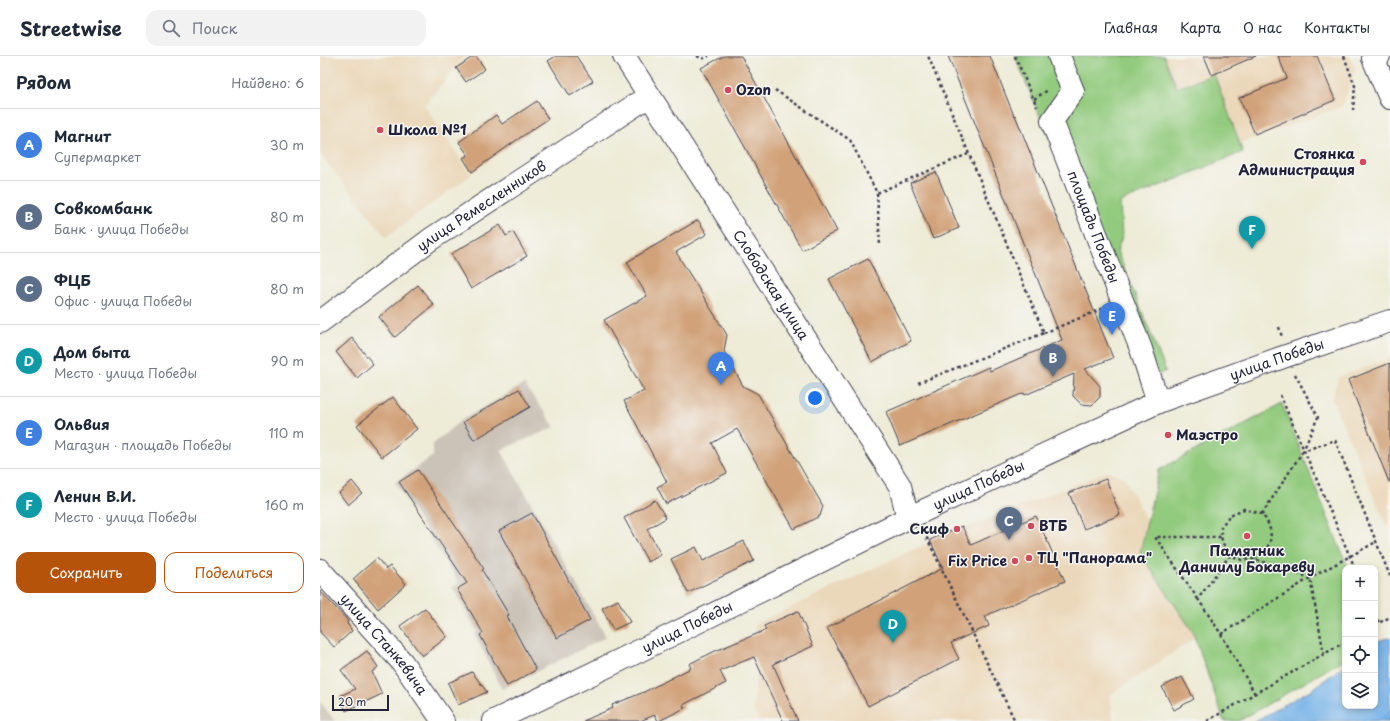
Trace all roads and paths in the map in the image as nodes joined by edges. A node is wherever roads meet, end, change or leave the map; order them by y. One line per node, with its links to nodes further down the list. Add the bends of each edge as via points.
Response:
1 (624, 56): 9 (street, Слободская улица)
2 (697, 56): 3 (path, via 702,59)
3 (709, 56)
4 (928, 56): 12 (path)
5 (1060, 56): 21 (street, площадь Победы, via 1073,91 1052,121 1141,349)
6 (1344, 56): 11 (path, via 1355,86)
7 (1379, 56): 10 (street, via 1373,58)
8 (775, 90): 13 (path, via 850,140)
9 (649, 96): 17 (street, улица Ремесленников, via 431,239); 25 (street, Слободская улица, via 900,486)
10 (1390, 98)
11 (1353, 110)
12 (968, 154): 13 (path); 18 (path)
13 (877, 192): 14 (path)
14 (880, 246)
15 (1108, 307): 18 (path)
16 (1390, 321): 21 (street, улица Победы)
17 (320, 322)
18 (1044, 333): 19 (path)
19 (918, 382)
20 (1280, 395): 23 (path)
21 (1158, 402): 25 (street, улица Победы)
22 (1312, 404): 23 (path, via 1318,417)
23 (1303, 451): 24 (path); 27 (path, via 1335,440); 29 (path)
24 (1262, 514): 26 (path, via 1244,509 1230,515 1221,527); 30 (path, via 1271,532 1270,543 1264,552)
25 (912, 516): 43 (street, улица Победы); 44 (path)
26 (1221, 537): 28 (path); 35 (path, via 1155,537)
27 (1376, 542): 29 (path); 33 (path)
28 (1230, 555): 30 (path, via 1242,560); 35 (path)
29 (1350, 556): 31 (path); 34 (path)
30 (1254, 559): 34 (path)
31 (1353, 565)
32 (320, 570): 42 (street, улица Станкевича, via 402,662)
33 (1390, 576)
34 (1310, 578): 38 (path); 40 (path)
35 (1198, 599): 38 (path)
36 (1390, 617): 37 (path)
37 (1379, 623)
38 (1221, 634): 41 (path)
39 (1342, 644): 40 (path)
40 (1324, 654): 41 (path)
41 (1255, 694): 45 (path)
42 (443, 721)
43 (494, 721)
44 (1015, 721)
45 (1207, 721)

